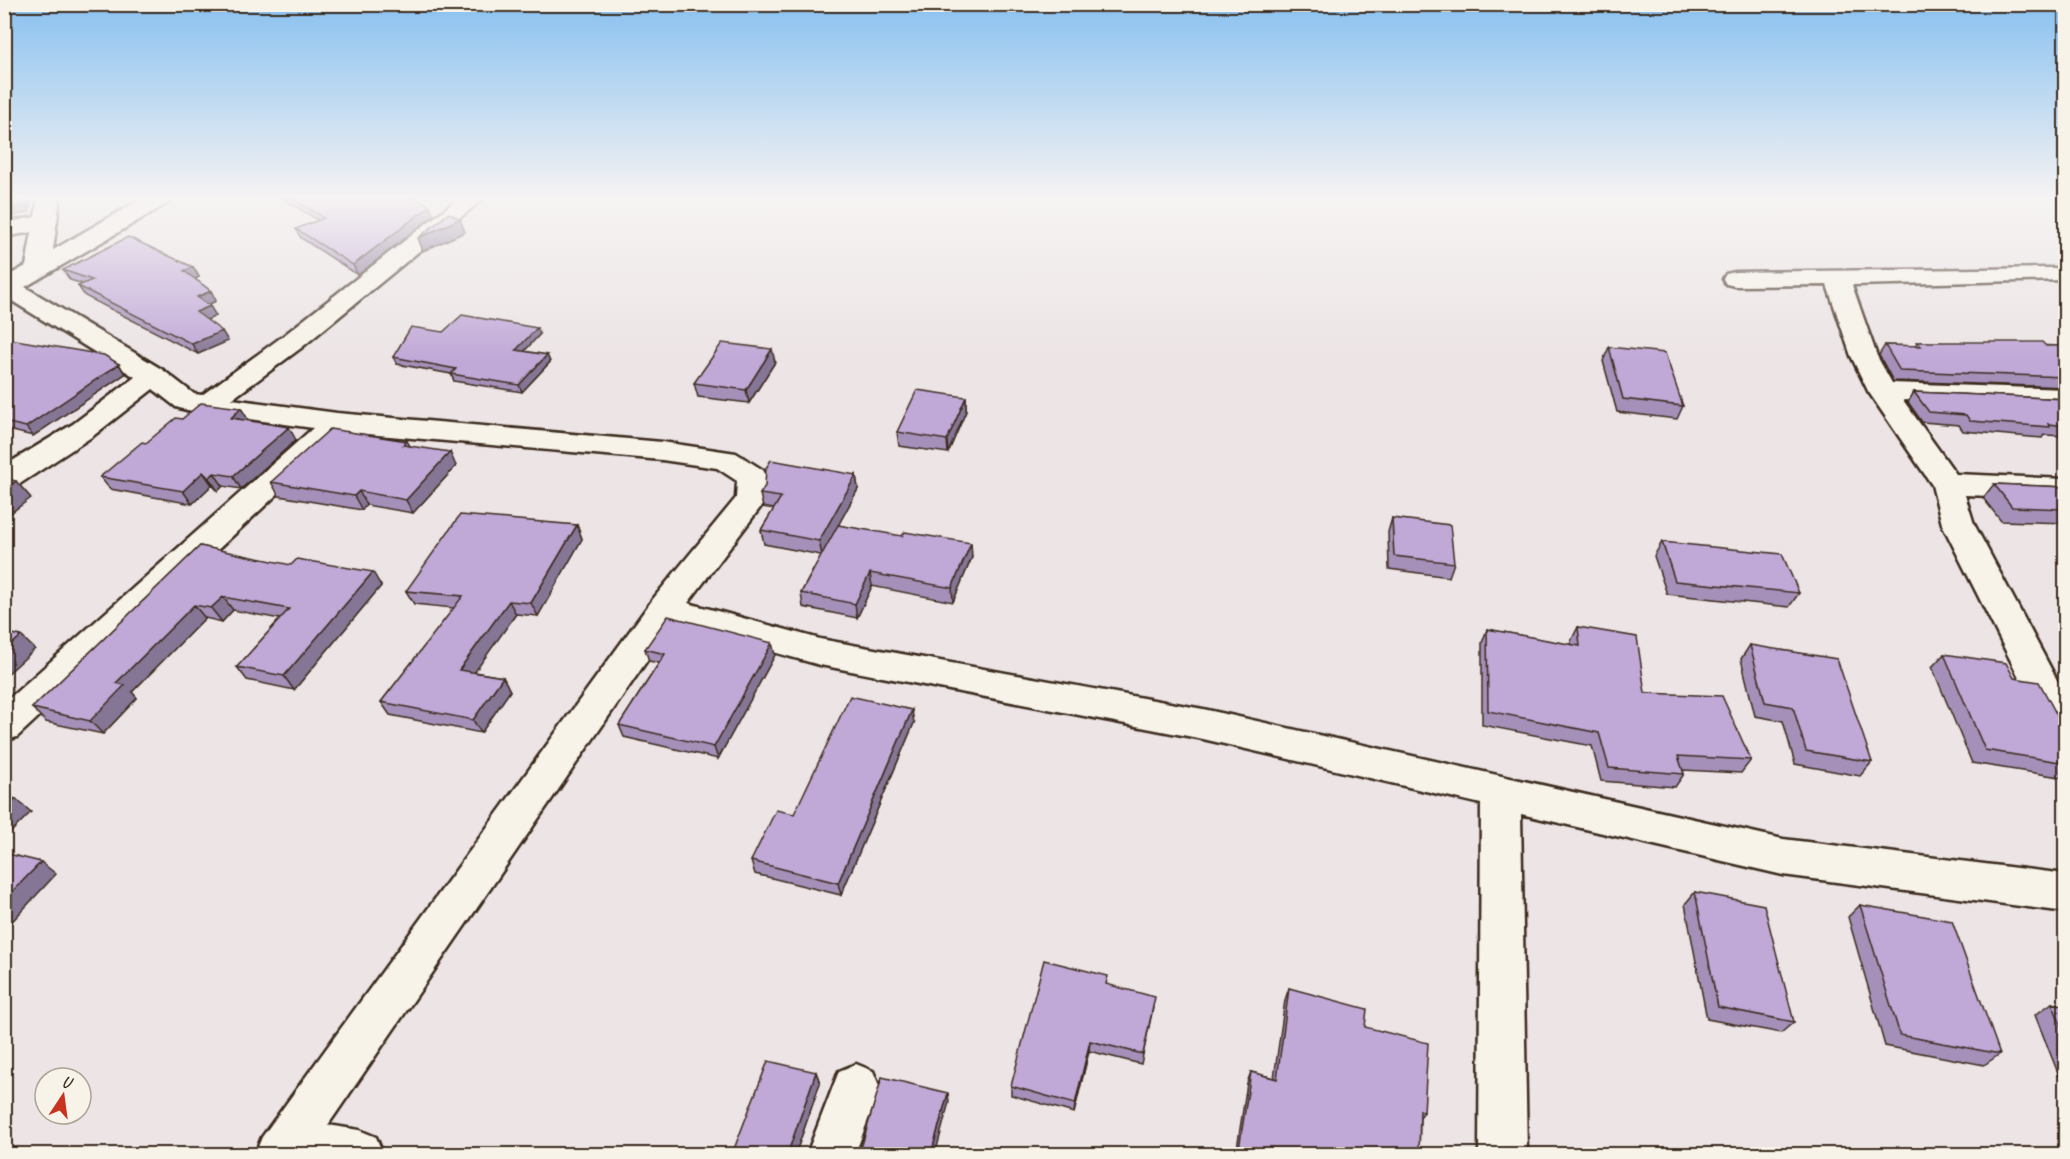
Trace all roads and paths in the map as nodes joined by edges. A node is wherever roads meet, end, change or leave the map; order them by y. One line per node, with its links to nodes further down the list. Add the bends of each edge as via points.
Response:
1 (41, 252): 4 (street)
2 (67, 252): 4 (street)
3 (405, 252): 12 (street)
4 (38, 269): 8 (street)
5 (2054, 275): 6 (street)
6 (1837, 278): 7 (street); 10 (street, via 1864,356)
7 (1735, 279)
8 (6, 288): 9 (street)
9 (153, 376): 12 (street, via 186,400); 14 (street, via 83,430)
10 (1882, 391): 11 (street); 15 (street)
11 (2066, 398)
12 (207, 404): 13 (street)
13 (337, 422): 17 (street, via 725,460 752,477 751,500); 18 (street)
14 (4, 480)
15 (1947, 484): 16 (street); 19 (street, via 1958,524)
16 (2066, 489)
17 (665, 608): 20 (street, via 820,652 1203,724); 23 (street)
18 (4, 726)
19 (2066, 733)
20 (1501, 792): 21 (street, via 1783,857); 26 (street)
21 (2066, 893)
22 (856, 1088): 25 (street)
23 (283, 1149): 24 (street)
24 (359, 1155)
25 (831, 1155)
26 (1503, 1155)

